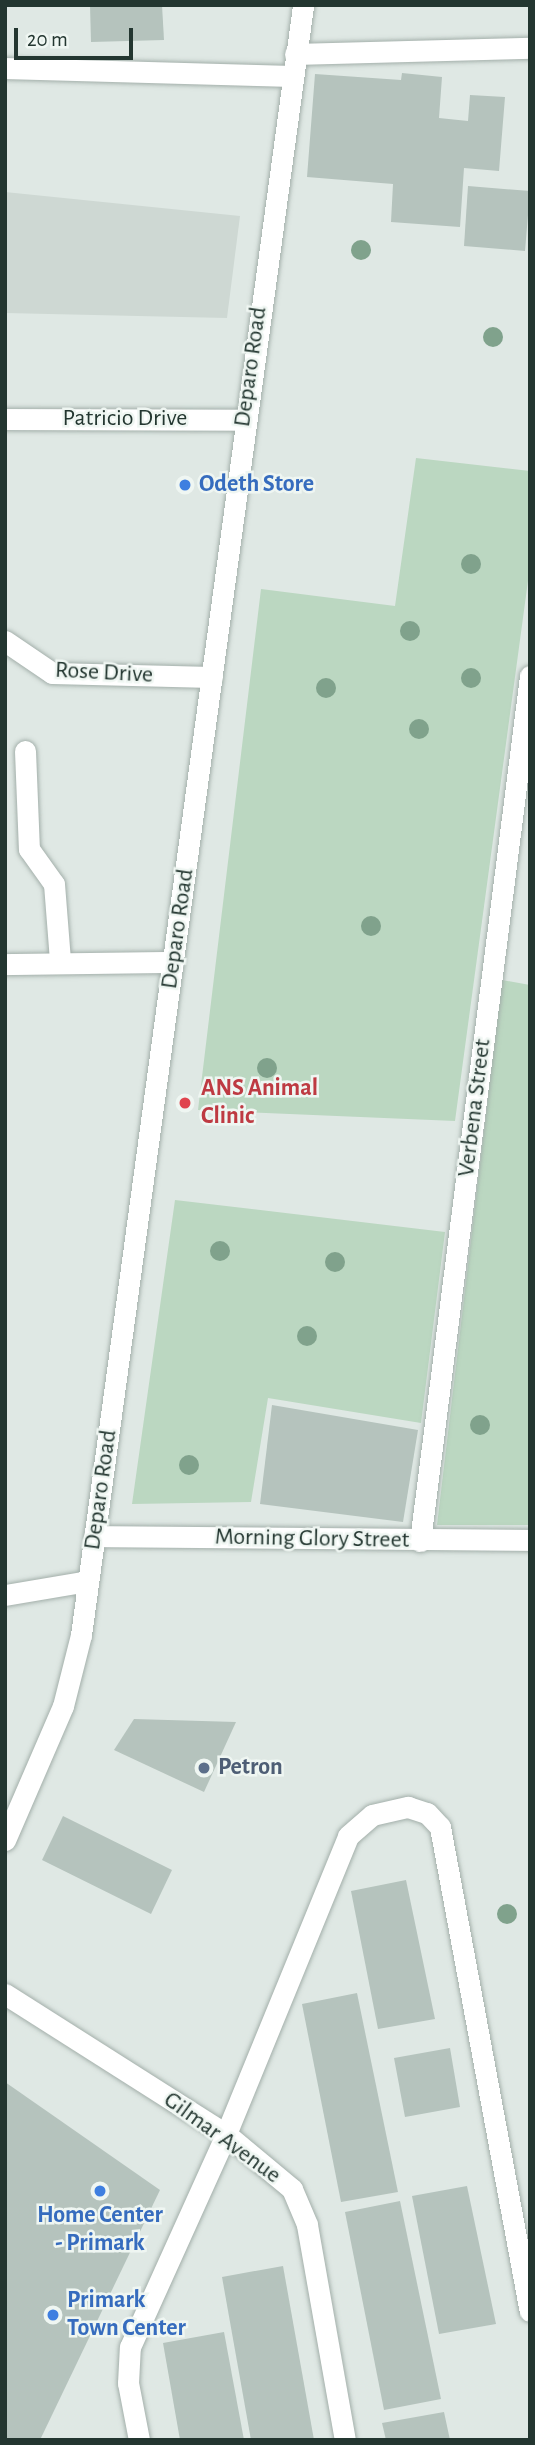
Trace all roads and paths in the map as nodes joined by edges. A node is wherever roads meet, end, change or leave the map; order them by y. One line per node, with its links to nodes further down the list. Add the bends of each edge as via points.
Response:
1 (303, 5): 3 (street, Deparo Road)
2 (530, 48): 3 (street)
3 (295, 54): 5 (street, Deparo Road)
4 (5, 68): 5 (street)
5 (291, 76): 7 (street, Deparo Road)
6 (5, 419): 7 (street, Patricio Drive)
7 (244, 419): 10 (street, Deparo Road)
8 (5, 641): 10 (street, Rose Drive, via 52,673)
9 (530, 676): 16 (street, Verbena Street)
10 (212, 677): 13 (street, Deparo Road)
11 (25, 751): 12 (street, via 29,849 54,884)
12 (60, 961): 13 (street); 14 (street)
13 (173, 962): 15 (street, Deparo Road)
14 (5, 964)
15 (94, 1536): 16 (street, Morning Glory Street); 18 (street, Deparo Road)
16 (420, 1541): 17 (street, Morning Glory Street)
17 (530, 1541)
18 (88, 1581): 19 (street); 20 (street, Deparo Road, via 63,1706)
19 (5, 1595)
20 (5, 1840)
21 (5, 1994): 22 (street, Gilmar Avenue)
22 (226, 2134): 23 (street, via 348,1836 372,1815 408,1807 427,1813 440,1827); 24 (street, via 130,2347 128,2383); 25 (street, Gilmar Avenue, via 292,2189 307,2225)
23 (530, 2311)
24 (139, 2440)
25 (345, 2440)

